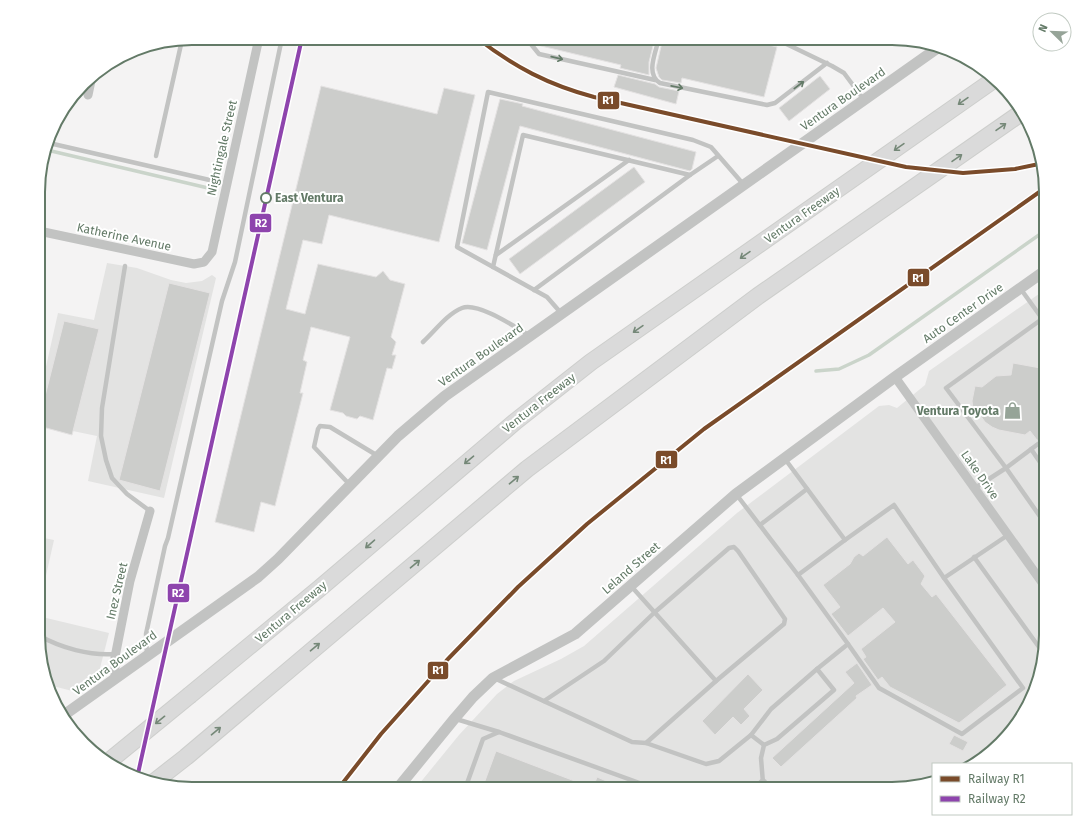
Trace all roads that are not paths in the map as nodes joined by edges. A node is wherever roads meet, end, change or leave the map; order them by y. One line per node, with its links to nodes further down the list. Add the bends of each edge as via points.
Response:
1 (181, 45): 16 (lane)
2 (257, 45): 20 (street, Nightingale Street)
3 (281, 45): 61 (lane, via 235,262 223,296 168,538 164,546 146,634)
4 (532, 45): 9 (lane, one-way to 9, via 539,54)
5 (657, 45): 9 (lane, via 652,69)
6 (789, 45): 8 (lane)
7 (934, 51): 13 (street, Ventura Boulevard)
8 (827, 63): 9 (lane, one-way to 8, via 767,105 775,103); 13 (lane, via 844,73)
9 (655, 80)
10 (990, 83): 73 (highway, Ventura Freeway, one-way to 73, bridge, via 591,362 516,421 320,588)
11 (90, 86): 12 (street)
12 (88, 95)
13 (864, 100): 21 (street, Ventura Boulevard)
14 (1017, 116): 74 (highway, one-way to 14, via 526,470 758,296)
15 (53, 144): 20 (lane)
16 (156, 156)
17 (718, 156): 19 (lane); 21 (lane); 26 (lane, via 711,147 693,140 488,92 457,247)
18 (629, 160): 19 (lane); 23 (lane); 23 (lane, via 523,135)
19 (690, 175): 29 (lane)
20 (226, 184): 24 (street, Nightingale Street, via 212,252)
21 (744, 185): 30 (street, Ventura Boulevard)
22 (45, 232): 24 (street, Katherine Avenue, via 194,264)
23 (496, 255): 26 (lane)
24 (204, 262)
25 (125, 266): 46 (lane, via 102,408 101,436 112,478 127,494)
26 (493, 267): 29 (lane)
27 (1039, 275): 28 (street, Auto Center Drive)
28 (1020, 288): 31 (lane); 35 (street, Auto Center Drive)
29 (534, 290): 30 (lane, via 547,297)
30 (562, 314): 33 (street, Ventura Boulevard)
31 (1039, 315)
32 (1039, 321): 41 (lane, via 946,388)
33 (531, 335): 34 (lane, via 495,315 471,306 462,308 450,316); 38 (street, Ventura Boulevard, via 445,396 415,420)
34 (423, 342)
35 (895, 377): 39 (street, Leland Street); 44 (street, Lake Drive)
36 (1038, 444): 37 (lane)
37 (1031, 449): 40 (lane); 41 (lane)
38 (378, 456): 42 (street, Ventura Boulevard); 42 (lane, via 330,427 318,428 314,447)
39 (785, 458): 43 (lane); 45 (street, Leland Street)
40 (1039, 461)
41 (1006, 468): 44 (lane); 47 (lane)
42 (350, 485): 61 (street, Ventura Boulevard, via 258,577)
43 (807, 488): 48 (lane); 50 (lane)
44 (975, 488): 49 (street, Lake Drive)
45 (736, 494): 48 (lane); 55 (street, Leland Street)
46 (150, 511): 60 (street, Inez Street, via 130,581)
47 (1039, 515)
48 (760, 525): 52 (lane)
49 (1008, 535): 51 (lane); 54 (street, Lake Drive)
50 (845, 540): 52 (lane); 53 (lane, via 894,506)
51 (974, 557): 53 (lane); 59 (lane)
52 (798, 575): 58 (lane)
53 (944, 578): 58 (lane, via 1023,688 962,734 879,688)
54 (1039, 578)
55 (631, 586): 56 (lane); 64 (street, Leland Street, via 575,634)
56 (655, 612): 65 (lane); 65 (lane, via 729,548 734,547 738,551 785,619 784,624); 66 (lane, via 604,661)
57 (45, 639): 60 (lane, via 95,654)
58 (848, 644): 62 (lane)
59 (1039, 647)
60 (115, 654): 63 (street, Inez Street)
61 (147, 655): 63 (street, Ventura Boulevard)
62 (817, 669): 70 (lane, via 771,709); 72 (lane, via 834,690 777,739)
63 (116, 678): 67 (street, Ventura Boulevard)
64 (493, 678): 66 (lane); 68 (street, Leland Street)
65 (716, 681): 71 (lane)
66 (544, 701): 71 (lane, via 632,742)
67 (68, 713)
68 (455, 718): 69 (lane); 75 (street, Leland Street)
69 (499, 732): 76 (lane, via 483,739); 77 (lane)
70 (751, 735): 71 (lane, via 719,762 706,764); 72 (lane)
71 (646, 743)
72 (764, 745): 78 (lane)
73 (113, 758)
74 (159, 778)
75 (403, 782)
76 (468, 782)
77 (637, 782)
78 (760, 782)

